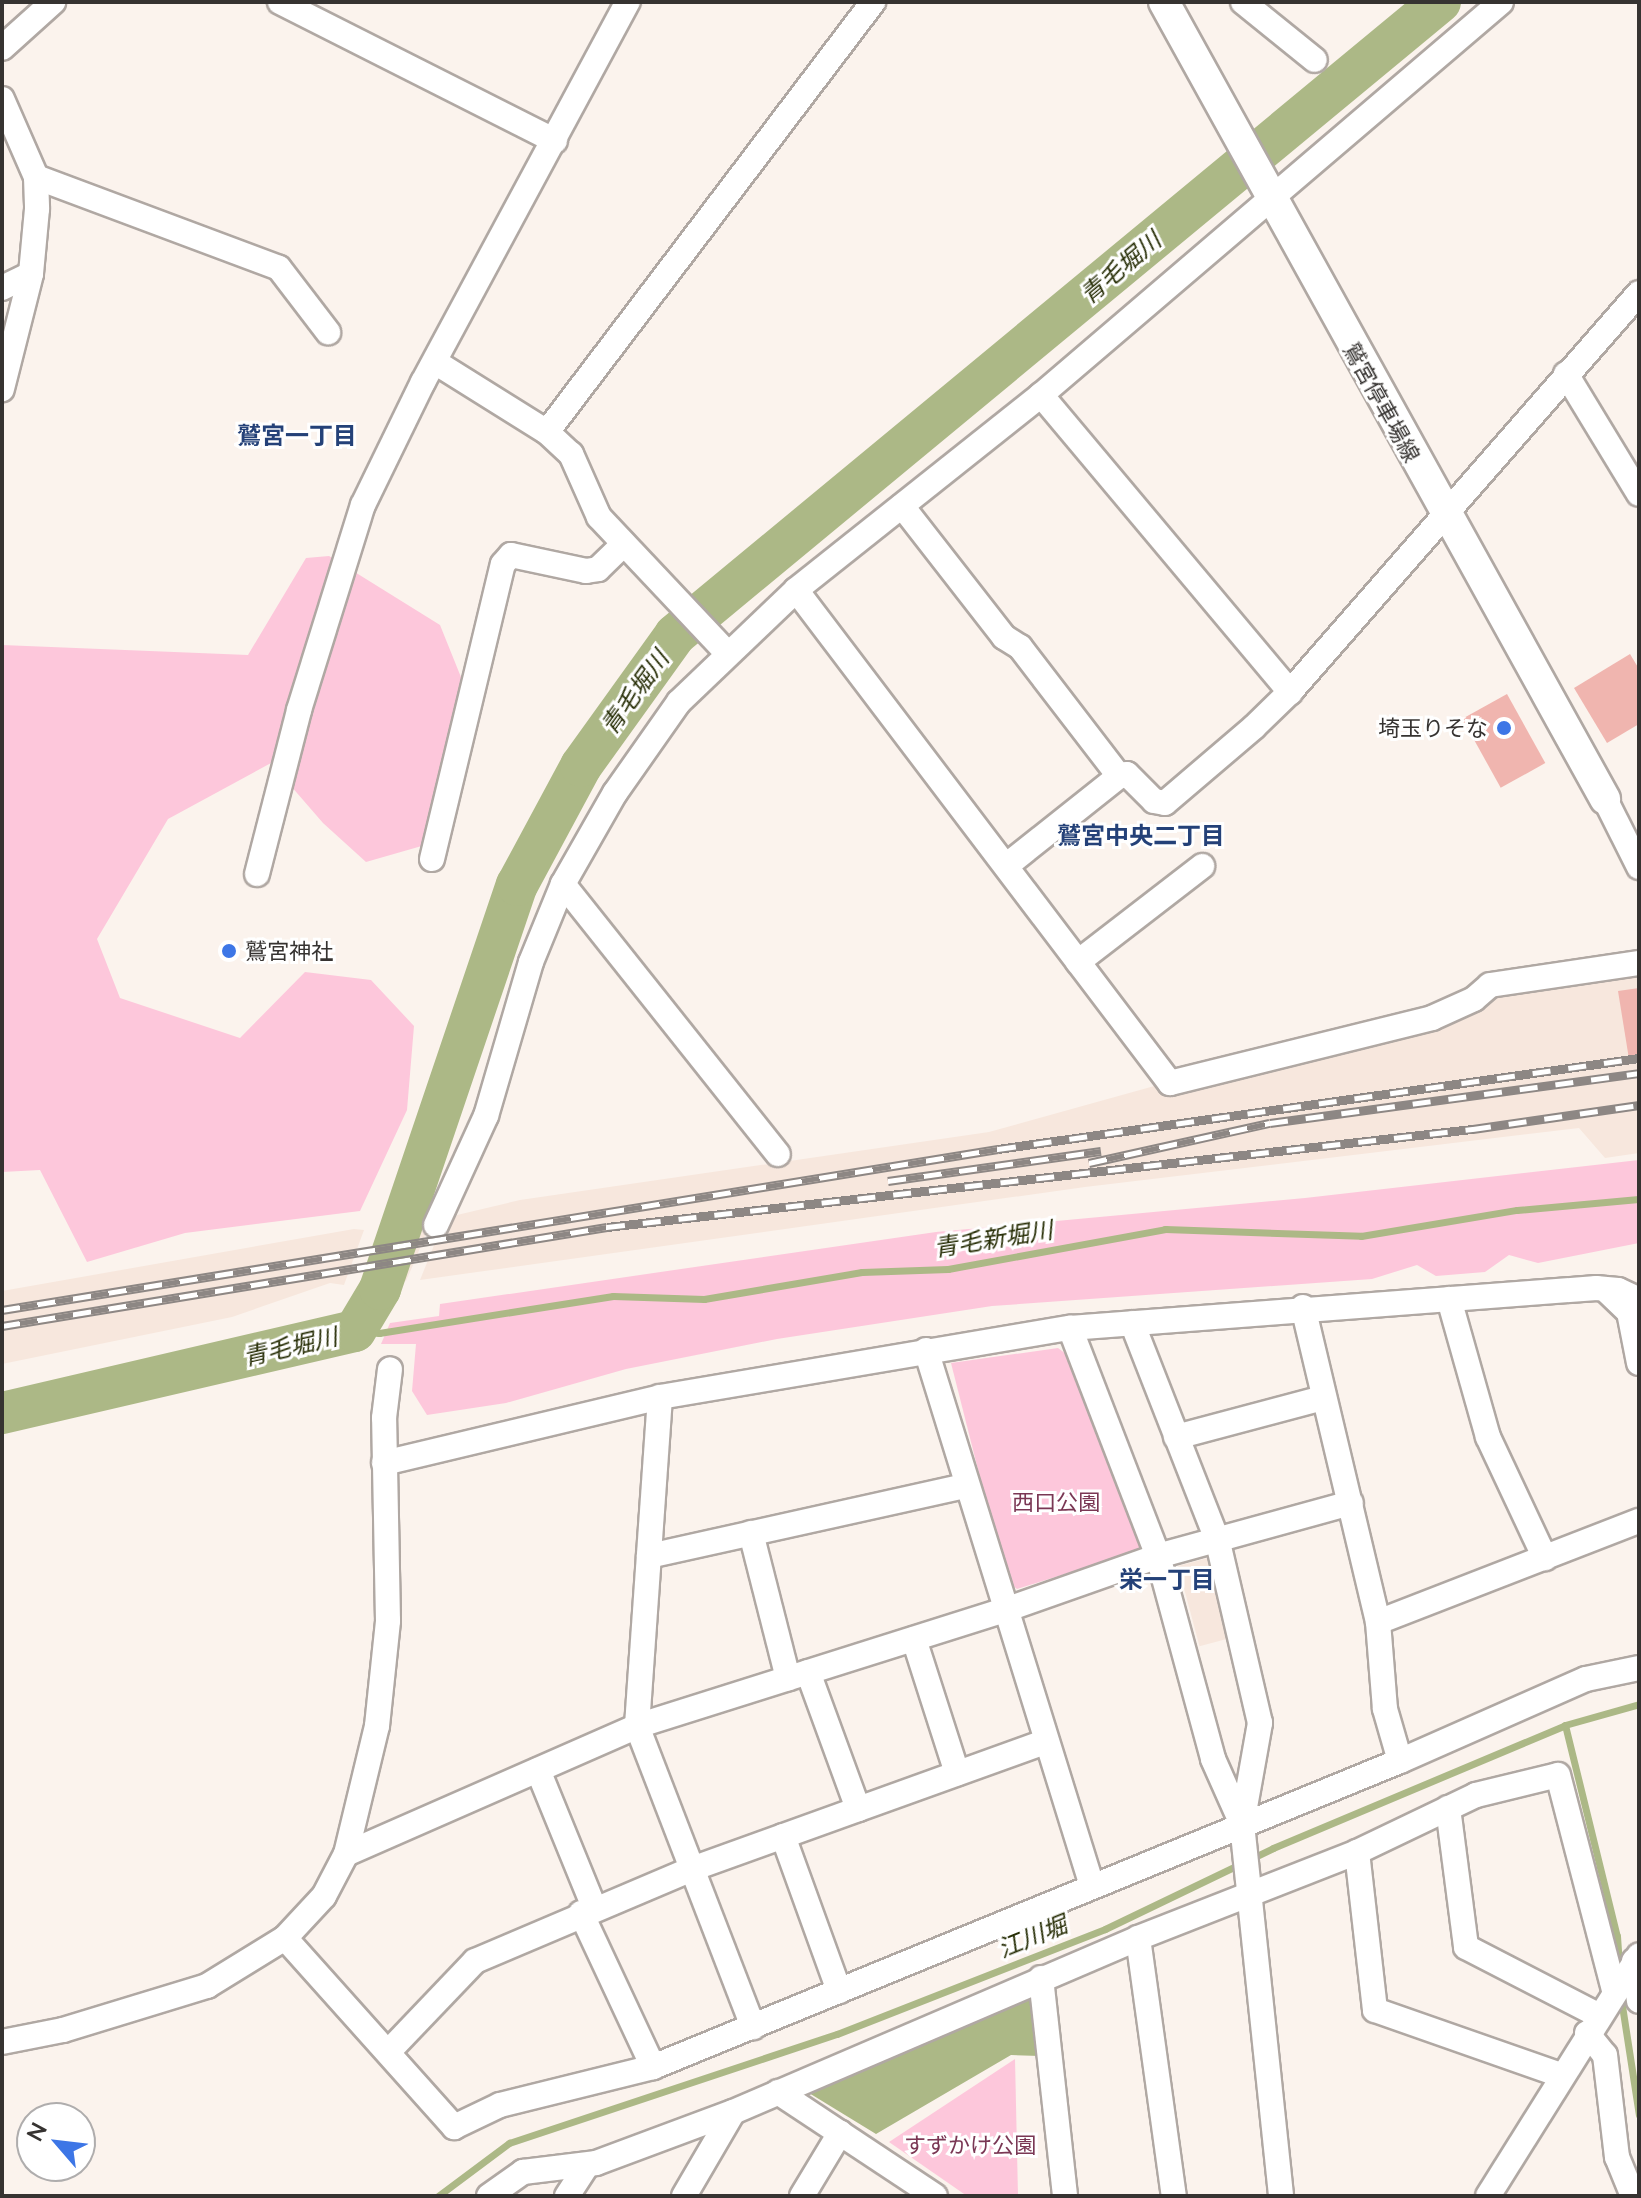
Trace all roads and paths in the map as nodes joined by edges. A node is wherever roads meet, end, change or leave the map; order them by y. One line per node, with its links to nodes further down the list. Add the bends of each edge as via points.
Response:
1 (53, 2): 8 (street)
2 (280, 2): 11 (street)
3 (628, 2): 11 (street)
4 (873, 2): 22 (street)
5 (1164, 2): 13 (main road, 鷲宮停車場線)
6 (1243, 2): 9 (street)
7 (1501, 2): 13 (street)
8 (2, 48)
9 (1315, 60)
10 (2, 99): 12 (street)
11 (555, 141): 18 (street)
12 (36, 177): 14 (street); 17 (street, via 279,268)
13 (1266, 191): 21 (street); 25 (main road, 鷲宮停車場線)
14 (31, 274): 15 (street); 20 (street)
15 (2, 288)
16 (1639, 293): 19 (street)
17 (328, 332)
18 (435, 362): 22 (street); 37 (street, via 395,435 354,534 299,710)
19 (1566, 374): 23 (street); 25 (street)
20 (2, 389)
21 (1041, 395): 24 (street); 29 (street)
22 (547, 432): 26 (street, via 571,454 599,517)
23 (1639, 494)
24 (902, 506): 27 (street); 30 (street)
25 (1443, 513): 29 (street); 31 (main road, 鷲宮停車場線)
26 (624, 544): 28 (street); 33 (street, via 598,569 586,571 511,555 503,564)
27 (796, 590): 28 (street); 34 (street)
28 (723, 649): 38 (street, via 679,702 594,826)
29 (1290, 692): 30 (street, via 1165,803 1154,801 1127,774)
30 (1119, 776): 34 (street)
31 (1605, 799): 32 (street); 36 (street)
32 (1639, 829)
33 (432, 859)
34 (1006, 866): 39 (street)
35 (1202, 866): 39 (street)
36 (1639, 867)
37 (257, 874)
38 (563, 884): 41 (street); 42 (street, via 531,962 486,1116)
39 (1078, 962): 40 (street, via 1170,1083 1432,1018 1474,999 1490,985)
40 (1639, 963)
41 (778, 1154)
42 (436, 1225)
43 (1603, 1288): 44 (street); 45 (street); 50 (street, via 1629,1312)
44 (1449, 1299): 46 (street); 63 (street, via 1488,1437)
45 (1639, 1300)
46 (1303, 1307): 47 (street); 53 (street)
47 (1132, 1323): 48 (street); 54 (street)
48 (1070, 1328): 49 (street); 62 (street)
49 (926, 1350): 52 (street); 56 (street)
50 (1639, 1363)
51 (390, 1369): 55 (street)
52 (660, 1397): 55 (street); 61 (street)
53 (1323, 1398): 54 (street); 57 (street)
54 (1176, 1437): 60 (street)
55 (384, 1463): 79 (street, via 388,1621 377,1726)
56 (964, 1486): 59 (street); 64 (street)
57 (1351, 1503): 60 (street); 65 (street)
58 (1639, 1521): 63 (street)
59 (751, 1533): 61 (street); 68 (street)
60 (1218, 1542): 62 (street); 76 (street, via 1260,1723)
61 (649, 1556): 69 (street)
62 (1158, 1556): 64 (street); 76 (street, via 1213,1759)
63 (1545, 1558): 65 (street)
64 (1005, 1610): 66 (street); 70 (street)
65 (1378, 1622): 71 (street, via 1385,1709)
66 (914, 1639): 68 (street); 73 (street)
67 (1639, 1668): 71 (street, via 1586,1679)
68 (798, 1675): 69 (street); 75 (street)
69 (637, 1726): 72 (street); 80 (street)
70 (1045, 1742): 73 (street); 81 (street)
71 (1400, 1761): 76 (street)
72 (538, 1770): 79 (street); 83 (street)
73 (957, 1773): 75 (street)
74 (1448, 1808): 78 (street); 88 (street, via 1476,1795 1558,1775); 91 (street, via 1466,1947)
75 (858, 1809): 77 (street)
76 (1242, 1824): 81 (street); 82 (street)
77 (783, 1836): 80 (street); 89 (street)
78 (1357, 1852): 82 (street); 96 (street, via 1375,2010)
79 (346, 1854): 84 (street, via 324,1896)
80 (692, 1869): 83 (street); 92 (street)
81 (1092, 1886): 89 (street)
82 (1247, 1893): 85 (street); 108 (street)
83 (588, 1910): 94 (street, via 475,1961); 95 (street)
84 (285, 1938): 93 (street, via 207,1986 63,2030); 94 (street)
85 (1138, 1938): 87 (street); 107 (street)
86 (1637, 1958): 88 (street); 90 (street)
87 (1041, 1978): 97 (street); 106 (street)
88 (1614, 1990): 91 (street)
89 (839, 1991): 92 (street)
90 (1639, 2001)
91 (1592, 2024): 96 (street); 110 (street, via 1605,2055 1617,2157)
92 (753, 2027): 95 (street)
93 (2, 2042)
94 (390, 2050): 95 (street, via 454,2127 500,2105)
95 (653, 2067)
96 (1561, 2075): 109 (street)
97 (778, 2092): 98 (street); 99 (street)
98 (733, 2112): 100 (street); 103 (street)
99 (840, 2133): 104 (street); 105 (street)
100 (587, 2165): 101 (street, via 523,2172); 102 (street)
101 (489, 2196)
102 (567, 2196)
103 (684, 2196)
104 (802, 2196)
105 (935, 2196)
106 (1065, 2196)
107 (1174, 2196)
108 (1281, 2196)
109 (1488, 2196)
110 (1633, 2196)

